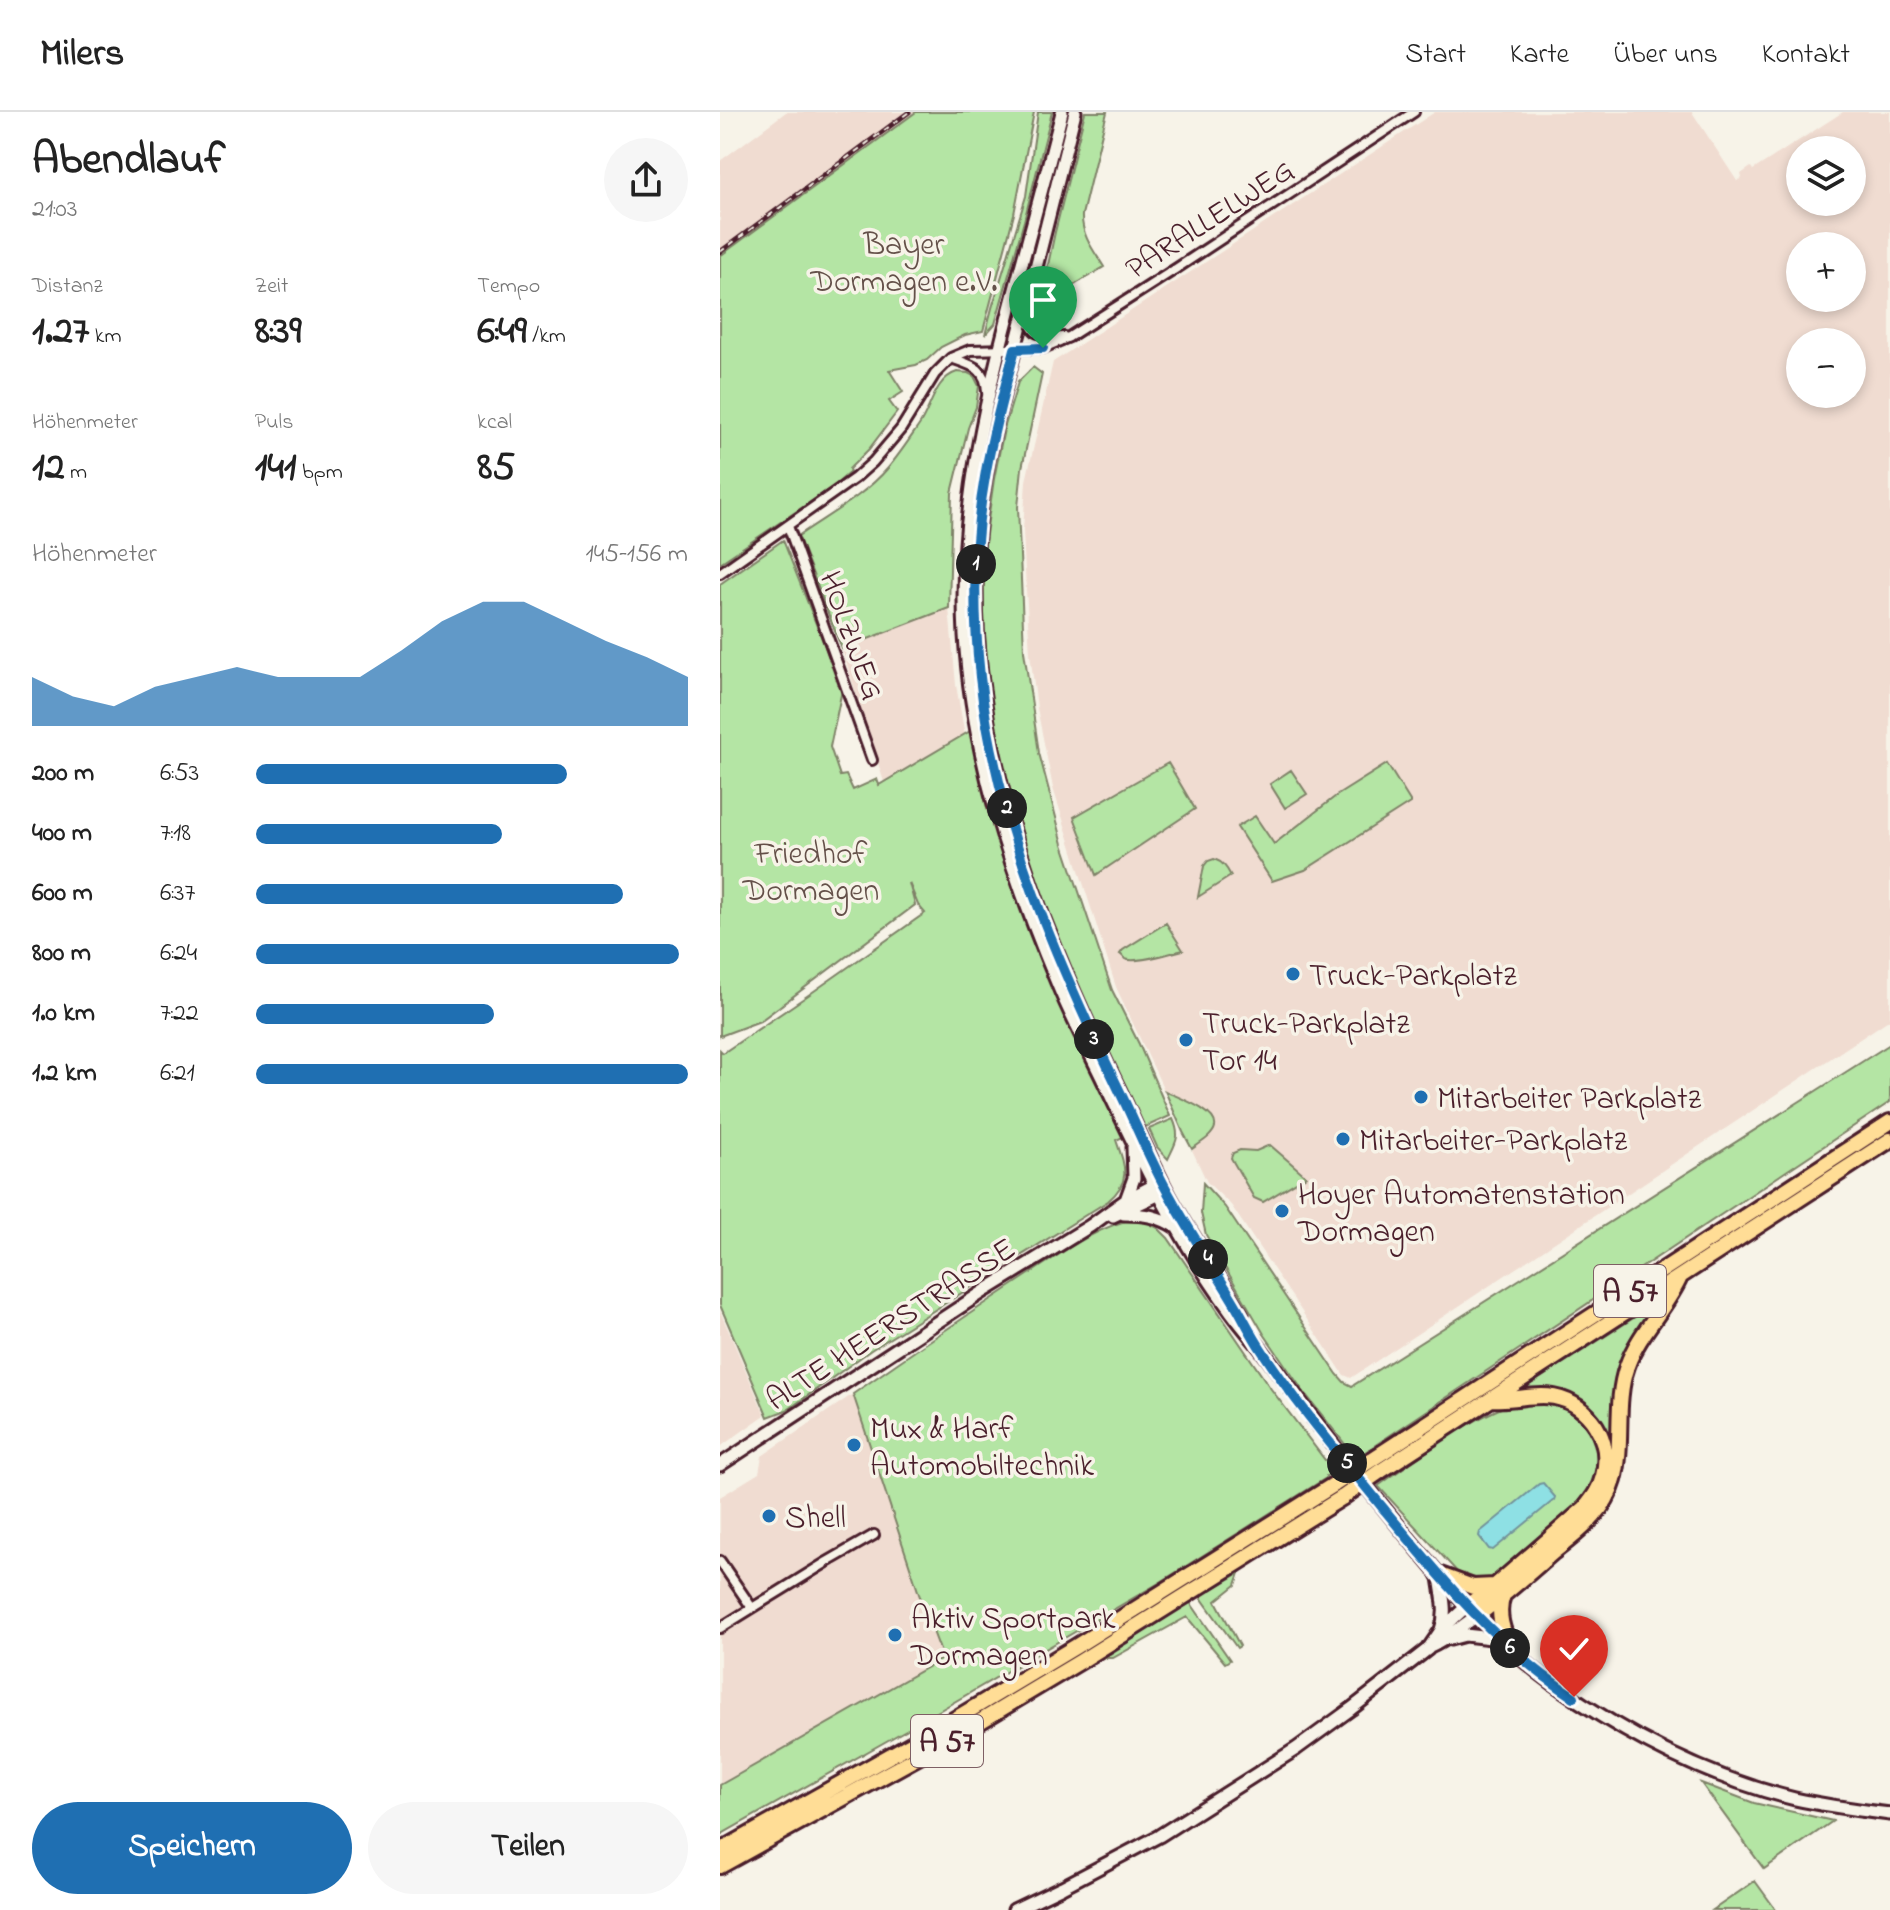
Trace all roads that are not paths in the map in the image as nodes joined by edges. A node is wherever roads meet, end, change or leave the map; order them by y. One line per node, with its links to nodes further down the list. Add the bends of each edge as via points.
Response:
1 (1062, 112): 7 (main road)
2 (1075, 112): 4 (main road)
3 (1414, 112): 5 (street, PARALLELWEG)
4 (1025, 309): 5 (street, via 1035,332); 6 (main road)
5 (1069, 337): 6 (street, PARALLELWEG, via 1043,348)
6 (1015, 349): 7 (street, PARALLELWEG); 16 (main road, via 979,524 975,599 986,718 1006,806 1052,940)
7 (999, 350): 8 (street, PARALLELWEG, via 970,350); 9 (main road)
8 (951, 358): 9 (street, via 980,371); 10 (street, via 873,462)
9 (987, 399): 15 (main road, via 971,486 964,599 979,742 995,809 1036,930)
10 (788, 526): 11 (street); 12 (street, HOLZWEG)
11 (720, 573)
12 (872, 760)
13 (1890, 1122): 25 (highway, A 57)
14 (1890, 1140): 21 (highway, A 57)
15 (1133, 1142): 16 (main road); 17 (main road, via 1134,1178)
16 (1161, 1188): 17 (main road, ALTE HEERSTRASSE); 18 (main road, ALTE HEERSTRASSE); 20 (main road); 22 (main road)
17 (1126, 1200): 19 (main road, ALTE HEERSTRASSE)
18 (1119, 1214): 19 (main road, ALTE HEERSTRASSE); 20 (main road, via 1149,1215)
19 (1090, 1226): 24 (main road, ALTE HEERSTRASSE)
20 (1180, 1230): 22 (main road)
21 (1680, 1277): 23 (highway, A 57); 30 (highway, via 1627,1365 1621,1384 1617,1462 1607,1497 1594,1517)
22 (1260, 1348): 29 (main road)
23 (1493, 1399): 25 (highway, A 57); 30 (highway, via 1541,1395 1583,1409 1605,1447 1606,1460 1596,1494 1585,1508)
24 (720, 1465)
25 (1375, 1466): 26 (highway, A 57, bridge)
26 (1339, 1490): 37 (highway, A 57, via 950,1722); 38 (highway, A 57, via 1205,1584 956,1736)
27 (874, 1535): 31 (street)
28 (720, 1561): 31 (street)
29 (1440, 1575): 30 (highway); 32 (main road); 34 (main road)
30 (1499, 1590): 32 (highway); 35 (highway)
31 (752, 1608): 33 (street)
32 (1472, 1611): 34 (main road, via 1464,1624); 35 (main road)
33 (720, 1628)
34 (1444, 1635): 35 (main road, via 1485,1636); 39 (main road, via 1300,1746 1159,1836)
35 (1506, 1644): 36 (main road, via 1554,1685 1694,1764 1795,1799)
36 (1890, 1814)
37 (720, 1851)
38 (720, 1866)
39 (1014, 1910)

